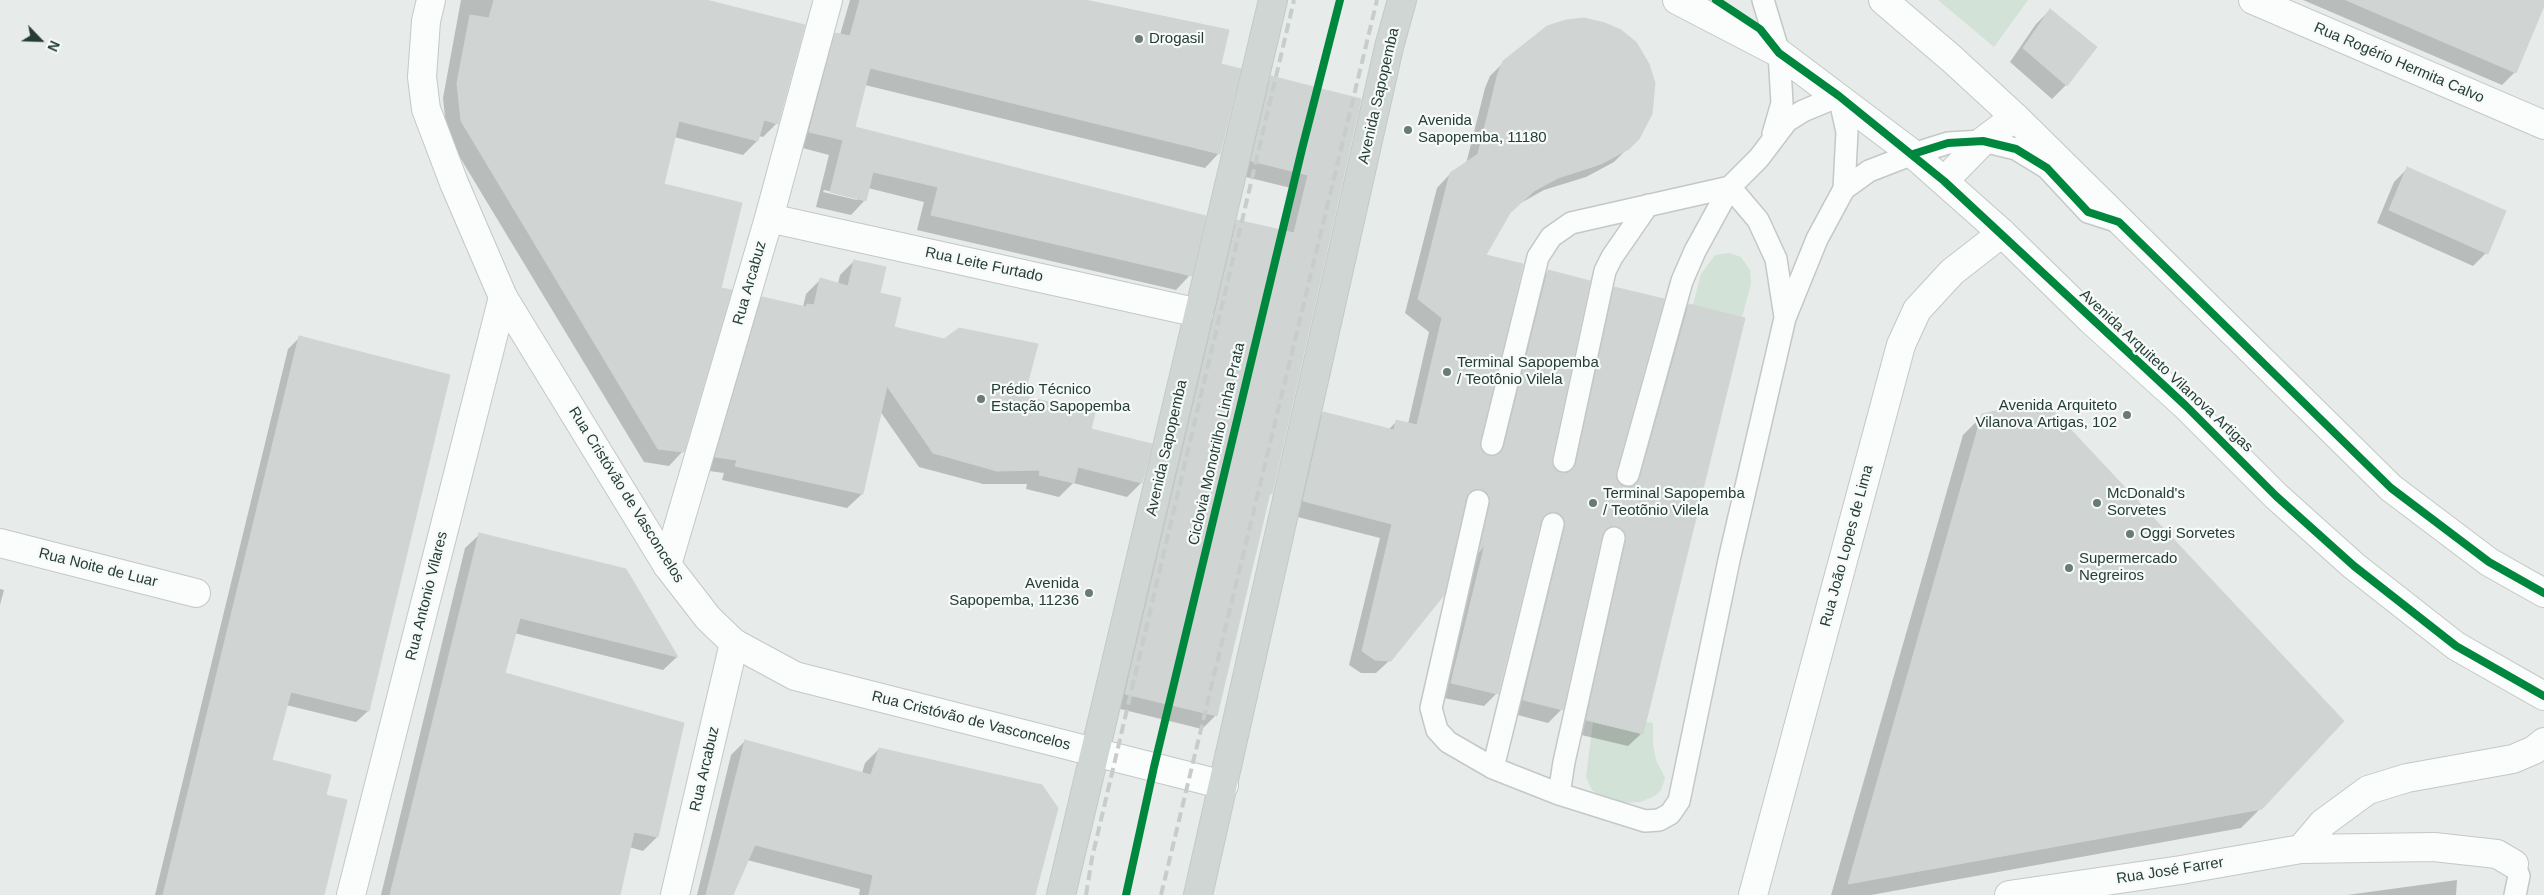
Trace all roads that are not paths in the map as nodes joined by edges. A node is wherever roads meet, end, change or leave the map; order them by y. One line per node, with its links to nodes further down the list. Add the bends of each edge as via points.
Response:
1 (431, 0): 23 (street, Rua Cristóvão de Vasconcelos, via 426,21 422,77 426,110)
2 (828, 0): 20 (street, Rua Arcabuz)
3 (1273, 0): 24 (main road, Avenida Sapopemba)
4 (1402, 0): 41 (main road, Avenida Sapopemba)
5 (1677, 0): 9 (street, Avenida Arquiteto Vilanova Artigas)
6 (1763, 0): 9 (lane)
7 (1883, 0): 11 (street)
8 (2253, 0): 12 (street, Rua Rogério Hermita Calvo)
9 (1779, 53): 10 (street, Avenida Arquiteto Vilanova Artigas); 13 (lane, via 1782,102)
10 (1839, 96): 13 (lane, via 1802,111 1787,121); 15 (street, Avenida Arquiteto Vilanova Artigas); 18 (lane, via 1847,132)
11 (2015, 117): 14 (street); 21 (street)
12 (2544, 125)
13 (1771, 140): 17 (lane, via 1759,158)
14 (1982, 140): 15 (lane, via 1948,143); 16 (street); 21 (lane, via 2016,149 2047,168 2088,212)
15 (1913, 154): 16 (street, Avenida Arquiteto Vilanova Artigas); 18 (lane, via 1869,172)
16 (1944, 181): 22 (street, Avenida Arquiteto Vilanova Artigas)
17 (1730, 187): 19 (lane); 25 (lane, via 1758,220 1776,259); 28 (lane, via 1687,265)
18 (1844, 189): 25 (lane, via 1816,239)
19 (1648, 205): 26 (lane, via 1571,223 1551,237 1538,256); 27 (lane, via 1605,272)
20 (769, 218): 24 (street, Rua Leite Furtado); 33 (street, Rua Arcabuz)
21 (2119, 222): 35 (street, via 2391,488 2489,562)
22 (2002, 233): 37 (street, Avenida Arquiteto Vilanova Artigas, via 2186,406 2276,496 2354,566 2456,646); 49 (street, Rua João Lopes de Lima, via 1946,278 1917,310 1900,345)
23 (503, 297): 33 (street, Rua Cristóvão de Vasconcelos); 45 (street, Rua Antonio Vilares)
24 (1199, 313): 39 (main road, Avenida Sapopemba)
25 (1785, 318): 42 (lane, via 1729,560 1679,801 1670,814 1659,820 1645,821)
26 (1492, 444)
27 (1564, 461)
28 (1628, 475)
29 (1478, 501): 40 (lane, via 1431,708 1437,730 1448,742)
30 (1553, 524): 40 (lane)
31 (1614, 538): 42 (lane)
32 (0, 543): 34 (street, Rua Noite de Luar)
33 (667, 565): 36 (street, Rua Cristóvão de Vasconcelos, via 708,618)
34 (196, 593)
35 (2544, 593)
36 (734, 643): 39 (street, Rua Cristóvão de Vasconcelos, via 795,676); 46 (street, Rua Arcabuz)
37 (2544, 696)
38 (2544, 742): 43 (street, via 2513,759 2407,778 2368,790 2323,823)
39 (1095, 752): 41 (street, Rua Cristóvão de Vasconcelos); 47 (main road, Avenida Sapopemba)
40 (1493, 768): 42 (lane)
41 (1224, 785): 48 (main road, Avenida Sapopemba)
42 (1559, 794)
43 (2301, 849): 44 (street, Rua José Farrer, via 2434,847 2498,854); 50 (street, Rua José Farrer)
44 (2514, 864): 51 (lane, via 2518,876)
45 (351, 895)
46 (675, 895)
47 (1061, 895)
48 (1198, 895)
49 (1753, 895)
50 (2009, 895)
51 (2515, 895)

